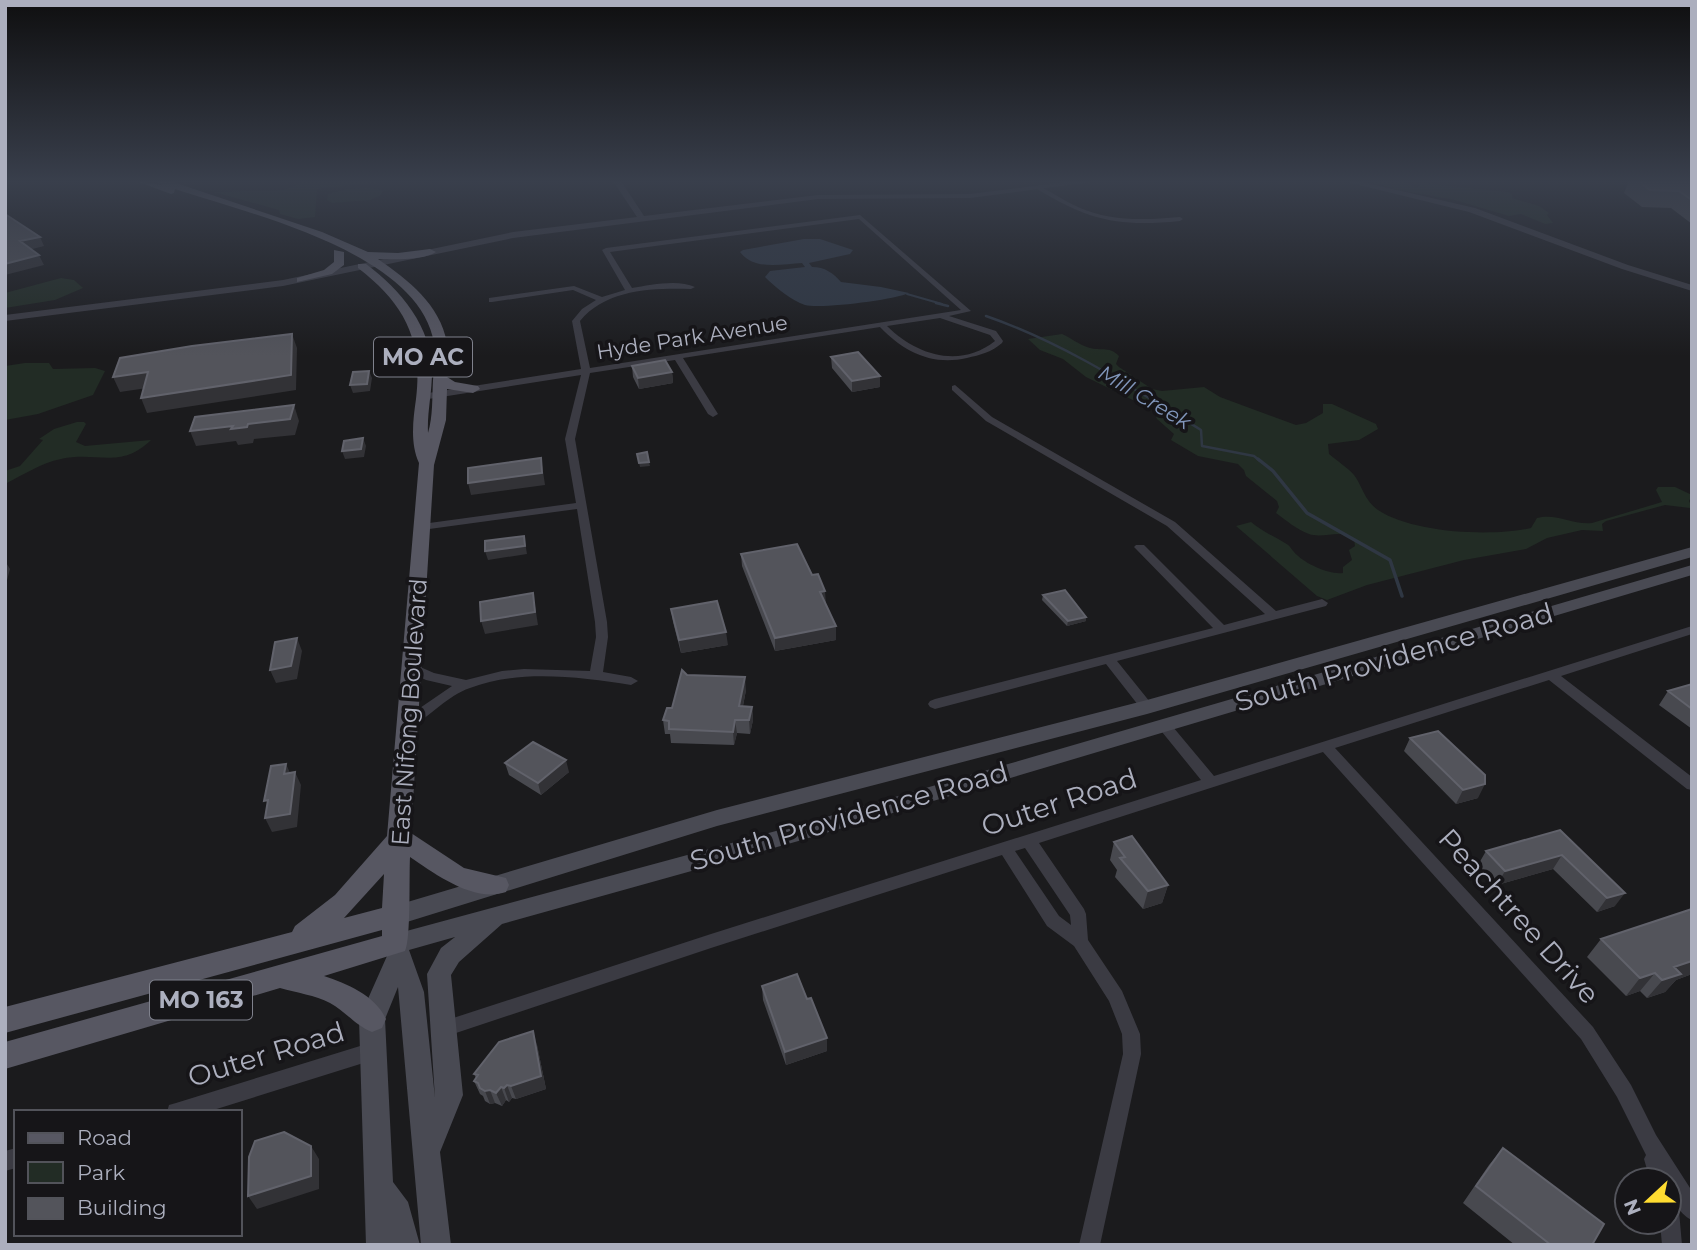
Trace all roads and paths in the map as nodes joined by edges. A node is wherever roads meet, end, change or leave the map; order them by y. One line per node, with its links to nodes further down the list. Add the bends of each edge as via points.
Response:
1 (311, 239): 7 (main road, MO AC)
2 (327, 239): 9 (main road, MO AC)
3 (492, 239): 8 (street)
4 (688, 239): 16 (street, Hyde Park Avenue, via 606,250)
5 (885, 239): 19 (street, Hyde Park Avenue, via 967,312)
6 (1551, 239): 15 (street)
7 (338, 252): 9 (main road, MO AC); 13 (main road, via 340,262 335,267)
8 (430, 252): 9 (main road); 10 (street); 12 (main road, via 399,267)
9 (365, 261): 10 (main road, East Nifong Boulevard / MO AC); 11 (street)
10 (378, 271): 11 (main road); 12 (main road, East Nifong Boulevard / MO AC); 27 (main road, East Nifong Boulevard / MO AC, via 414,325)
11 (324, 276): 13 (street)
12 (398, 277): 24 (main road, East Nifong Boulevard / MO AC, via 416,294 435,326 441,344)
13 (301, 280): 20 (street)
14 (691, 287): 16 (street)
15 (1692, 288)
16 (630, 292): 17 (street)
17 (601, 299): 18 (street, via 574,288); 23 (street, via 582,310 576,321)
18 (492, 300)
19 (940, 316): 21 (street, Hyde Park Avenue); 21 (street, via 993,333 999,341 962,357 929,358 896,341)
20 (5, 318)
21 (882, 325): 22 (street, Hyde Park Avenue)
22 (678, 357): 23 (street, Hyde Park Avenue); 28 (street)
23 (586, 371): 26 (street, Hyde Park Avenue); 30 (street, via 570,439)
24 (439, 378): 26 (main road, via 456,388); 27 (main road, East Nifong Boulevard / MO AC)
25 (955, 388): 36 (street, via 989,419 1171,524)
26 (473, 389): 27 (street, Hyde Park Avenue)
27 (430, 396): 29 (main road, East Nifong Boulevard / MO AC, via 439,420)
28 (713, 414)
29 (426, 465): 31 (main road, East Nifong Boulevard / MO AC)
30 (582, 505): 31 (street); 42 (street, via 602,637)
31 (422, 527): 41 (main road, East Nifong Boulevard / MO AC)
32 (1140, 547): 37 (street)
33 (1692, 552): 40 (main road, South Providence Road / MO 163)
34 (1692, 570): 49 (main road, South Providence Road / MO 163)
35 (1322, 603): 36 (street)
36 (1273, 615): 37 (street)
37 (1221, 629): 39 (street)
38 (1692, 630): 43 (street, Outer Road)
39 (1109, 659): 46 (street); 47 (street)
40 (1295, 664): 47 (main road, South Providence Road / MO 163); 49 (main road, via 1283,677 1167,712 1161,717)
41 (411, 667): 45 (street); 48 (main road, East Nifong Boulevard / MO AC)
42 (596, 674): 44 (street); 45 (street, via 518,674)
43 (1552, 676): 50 (street, Outer Road); 53 (street)
44 (631, 681)
45 (465, 685): 48 (street)
46 (935, 705)
47 (1147, 707): 51 (main road, via 1146,713 1125,724 1013,757); 57 (main road, South Providence Road / MO 163, via 717,818)
48 (405, 724): 54 (main road, East Nifong Boulevard / MO AC)
49 (1163, 724): 51 (main road, South Providence Road / MO 163); 52 (street)
50 (1324, 745): 52 (street, Outer Road); 69 (street, Peachtree Drive, via 1587,1033)
51 (989, 776): 58 (main road, South Providence Road / MO 163)
52 (1211, 783): 55 (street, Outer Road)
53 (1692, 785)
54 (399, 838): 57 (main road, via 458,877); 59 (main road, East Nifong Boulevard / MO AC); 61 (main road, via 322,924)
55 (1029, 841): 56 (street, Outer Road); 60 (street, via 1078,914)
56 (1006, 849): 60 (street, via 1053,921); 65 (street, Outer Road)
57 (497, 885): 59 (main road, South Providence Road / MO 163)
58 (502, 914): 59 (main road, South Providence Road / MO 163); 65 (main road, via 450,955 439,974)
59 (396, 940): 61 (main road, South Providence Road / MO 163); 62 (main road, South Providence Road / MO 163); 63 (main road, East Nifong Boulevard); 70 (main road, East Nifong Boulevard, via 412,991)
60 (1080, 941): 77 (street, via 1121,1007 1131,1034 1132,1054)
61 (285, 946): 64 (main road, South Providence Road / MO 163)
62 (281, 976): 63 (main road, via 352,999); 67 (main road, South Providence Road / MO 163)
63 (372, 1019): 66 (main road, East Nifong Boulevard)
64 (5, 1020)
65 (443, 1029): 70 (main road, via 450,1095)
66 (373, 1051): 68 (street, Outer Road); 72 (main road, East Nifong Boulevard)
67 (5, 1056)
68 (182, 1110)
69 (1649, 1142): 71 (street, Peachtree Drive); 73 (street, Peachtree Drive)
70 (425, 1155): 76 (main road, East Nifong Boulevard)
71 (1656, 1166)
72 (378, 1186): 74 (main road, East Nifong Boulevard); 75 (main road, via 398,1212)
73 (1692, 1210)
74 (381, 1245)
75 (405, 1245)
76 (436, 1245)
77 (1089, 1245)

